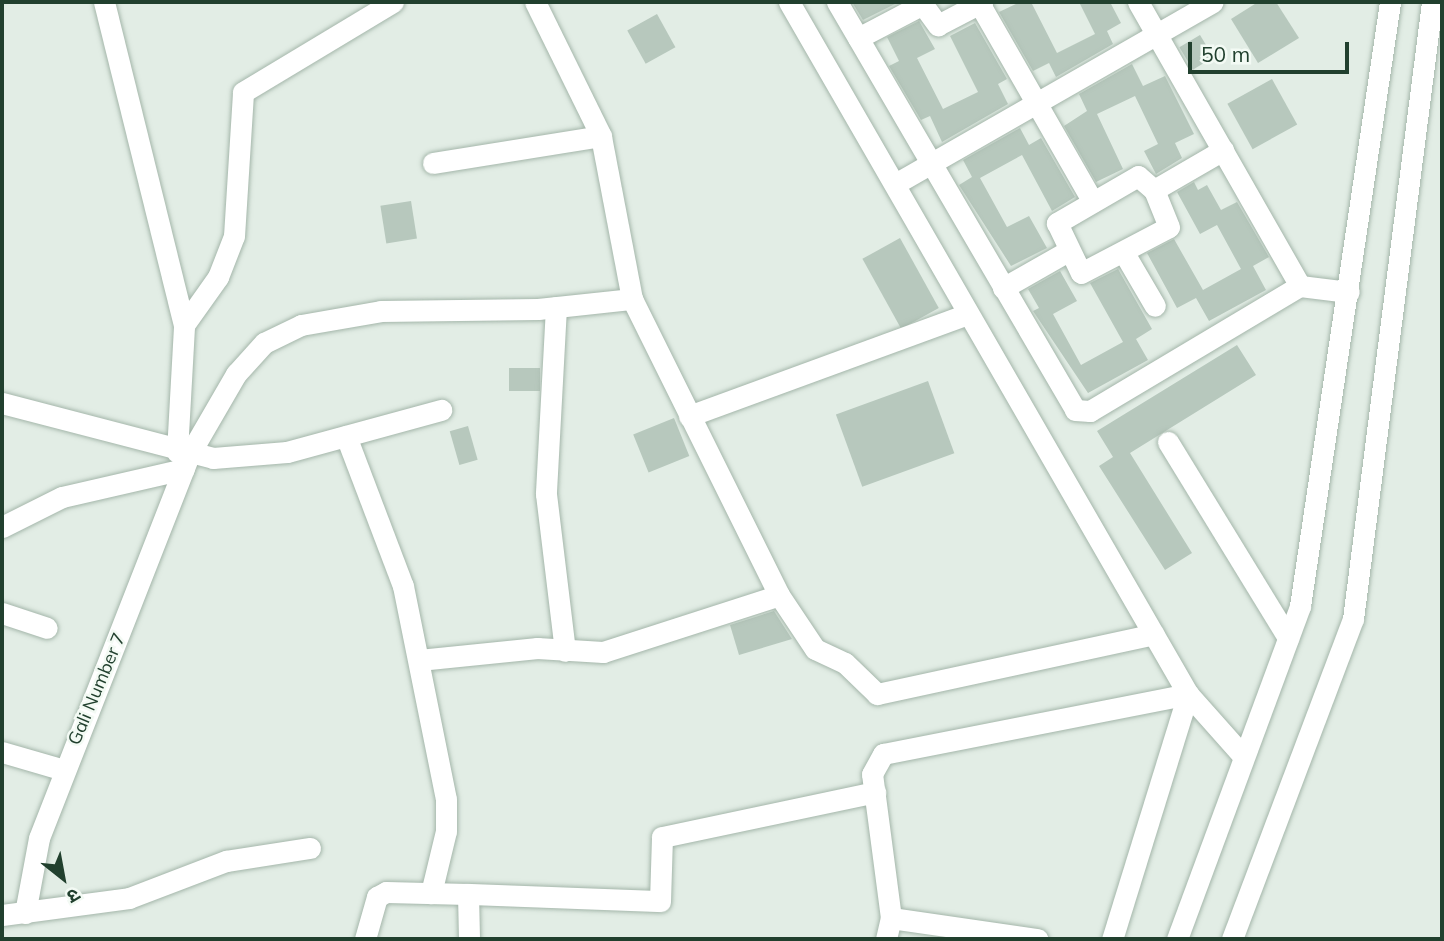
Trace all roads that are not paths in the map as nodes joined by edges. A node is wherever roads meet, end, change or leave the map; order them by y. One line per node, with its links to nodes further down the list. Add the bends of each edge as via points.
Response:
1 (104, 2): 31 (street)
2 (393, 2): 31 (street, via 243,92 234,236 218,277)
3 (535, 2): 15 (street)
4 (789, 2): 19 (street)
5 (837, 2): 13 (street)
6 (980, 2): 11 (street, via 938,25); 14 (street)
7 (1138, 2): 12 (street)
8 (1213, 2): 12 (street)
9 (1390, 2): 26 (street)
10 (1432, 2): 63 (street, via 1353,618)
11 (922, 3): 13 (street)
12 (1157, 35): 14 (street); 16 (street)
13 (858, 38): 18 (street)
14 (1036, 104): 18 (street); 21 (street)
15 (601, 135): 17 (street); 27 (street)
16 (1223, 150): 20 (street); 24 (street)
17 (433, 163)
18 (931, 165): 19 (street); 25 (street)
19 (895, 184): 30 (street)
20 (1154, 190): 21 (street, via 1143,174); 23 (street, via 1171,225)
21 (1093, 202): 22 (street, via 1057,223)
22 (1068, 251): 23 (street, via 1084,274); 25 (street)
23 (1124, 253): 28 (street)
24 (1300, 286): 25 (street, via 1083,413 1067,399); 26 (street)
25 (1003, 288)
26 (1349, 292): 43 (street, via 1300,606)
27 (632, 299): 29 (street); 34 (street)
28 (1155, 306)
29 (556, 307): 37 (street, via 381,311 301,324 264,343 236,374); 44 (street, via 546,494)
30 (967, 314): 34 (street); 42 (street)
31 (184, 325): 37 (street)
32 (2, 403): 37 (street)
33 (440, 411): 35 (street)
34 (689, 416): 39 (street)
35 (346, 436): 37 (street, via 287,453); 45 (street, via 403,586)
36 (1168, 442): 43 (street)
37 (183, 458): 38 (street, via 62,497); 49 (street, Gali Number 7)
38 (2, 527)
39 (779, 595): 42 (street, via 815,649 845,663 877,694); 44 (street, via 620,648)
40 (2, 613): 41 (street)
41 (47, 628)
42 (1154, 634): 46 (street)
43 (1288, 638): 48 (street)
44 (565, 651): 45 (street)
45 (419, 660): 52 (street, via 446,799 446,831)
46 (1188, 694): 48 (street); 50 (street, via 895,749 875,764); 61 (street)
47 (2, 752): 49 (street)
48 (1243, 756): 62 (street)
49 (64, 770): 54 (street, Gali Number 7, via 39,838)
50 (875, 792): 53 (street, via 662,837 660,901); 56 (street)
51 (310, 848): 54 (street, via 226,861 129,898)
52 (431, 893): 53 (street); 57 (street, via 381,893)
53 (468, 894): 58 (street)
54 (25, 913): 55 (street)
55 (2, 915)
56 (891, 918): 59 (street); 60 (street)
57 (365, 939)
58 (469, 939)
59 (886, 939)
60 (1037, 939)
61 (1112, 939)
62 (1177, 939)
63 (1232, 939)

